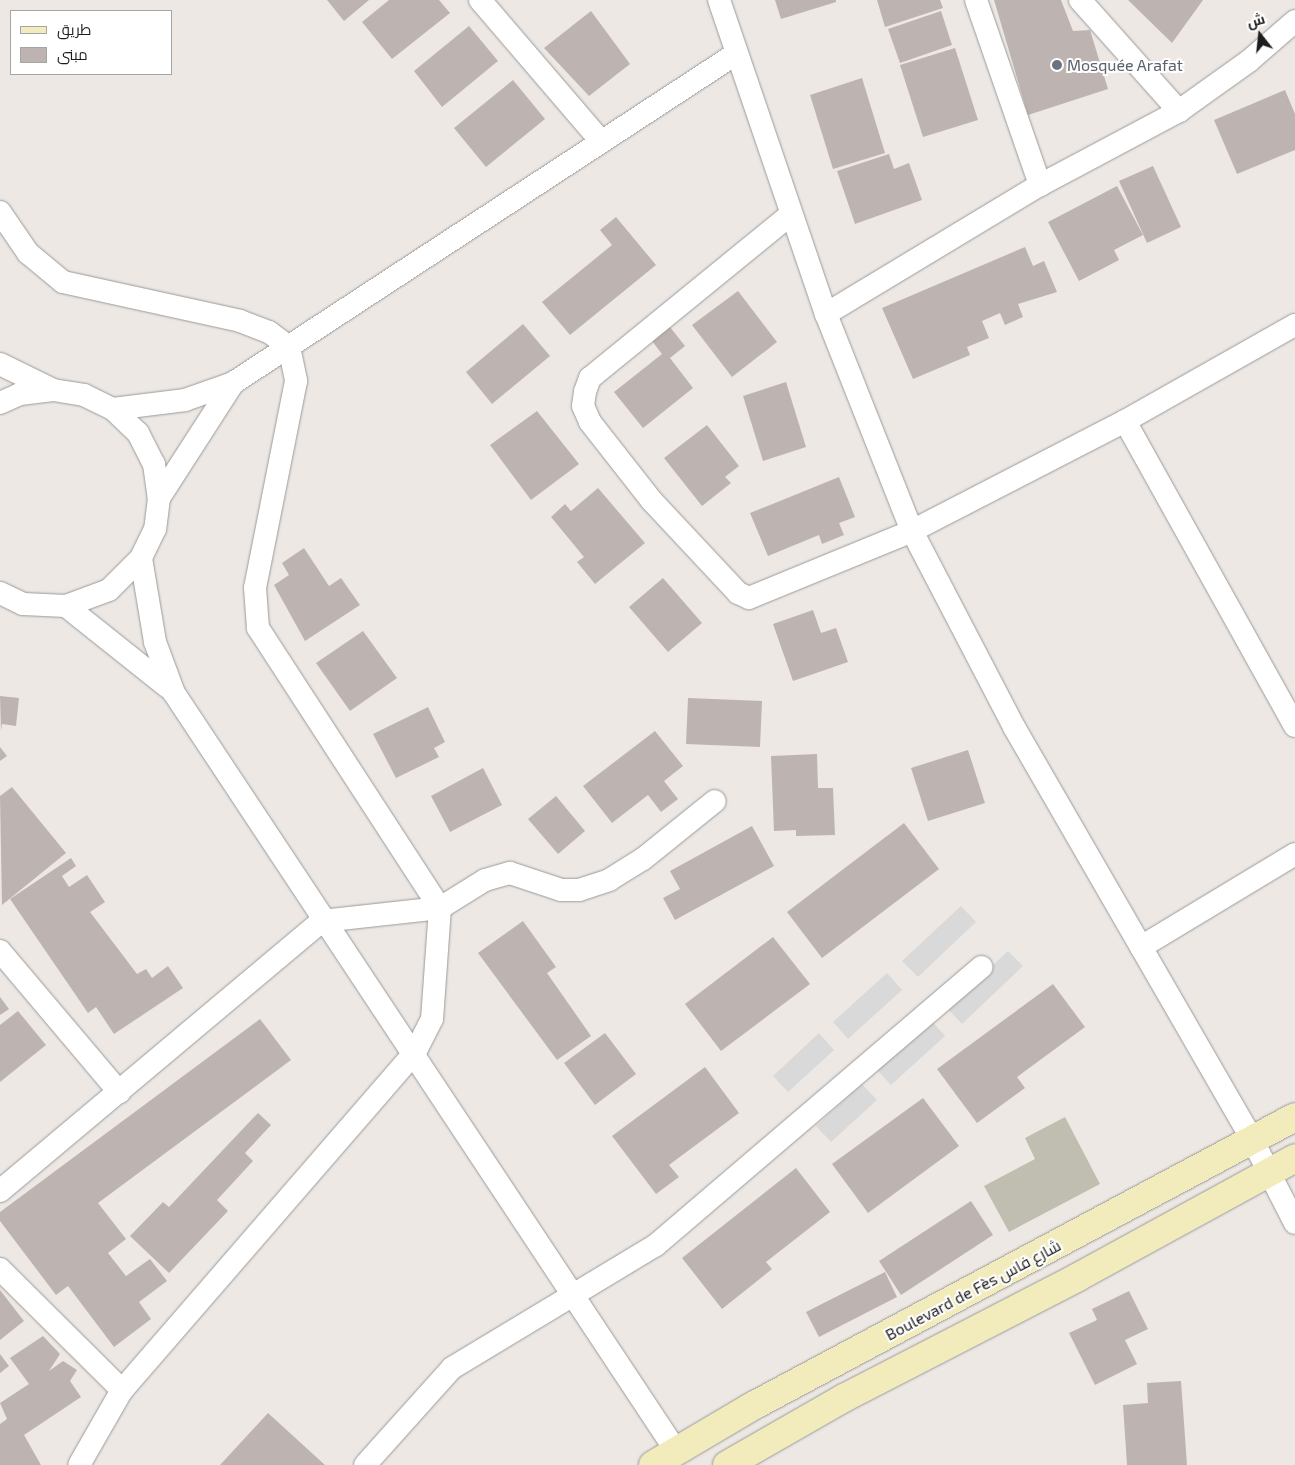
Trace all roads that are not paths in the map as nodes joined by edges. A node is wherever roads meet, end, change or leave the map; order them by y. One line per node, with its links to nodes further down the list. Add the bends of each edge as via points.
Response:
1 (480, 0): 8 (street)
2 (719, 0): 6 (street)
3 (976, 0): 9 (street)
4 (1080, 0): 7 (street)
5 (1295, 21): 7 (street, via 1249,61)
6 (734, 55): 8 (street); 11 (street)
7 (1179, 111): 9 (street)
8 (601, 141): 14 (street)
9 (1040, 185): 12 (street)
10 (0, 212): 14 (street, via 28,253 63,282 240,321 269,332)
11 (790, 215): 12 (street); 22 (street, via 590,378 583,406 590,422 652,501 738,593 749,598)
12 (826, 314): 22 (street)
13 (1295, 325): 20 (street)
14 (289, 347): 16 (street); 30 (street, via 296,381 255,588 258,628)
15 (0, 364): 17 (street)
16 (233, 383): 19 (street, via 184,400); 21 (street)
17 (53, 390): 18 (street, via 20,394); 19 (street, via 84,395)
18 (0, 403)
19 (113, 409): 21 (street, via 142,441 154,464)
20 (1125, 421): 22 (street); 27 (street)
21 (159, 498): 23 (street, via 155,529)
22 (912, 531): 32 (street, via 1014,727)
23 (141, 558): 25 (street, via 109,590); 26 (street, via 155,642)
24 (0, 592): 25 (street, via 23,604)
25 (66, 606): 26 (street, via 148,667)
26 (174, 693): 31 (street)
27 (1295, 726)
28 (715, 801): 30 (street, via 609,880 579,890 561,890 510,873 485,880)
29 (1295, 854): 32 (street)
30 (440, 908): 31 (street); 35 (street, via 432,1019)
31 (322, 920): 35 (street); 36 (street)
32 (1141, 947): 38 (street)
33 (0, 950): 36 (street)
34 (981, 967): 44 (street, via 717,1197 656,1245)
35 (416, 1052): 44 (street); 45 (street)
36 (119, 1092): 41 (street)
37 (1295, 1117): 38 (main road, Boulevard de Fès شارع فاس)
38 (1253, 1141): 40 (street); 46 (main road, Boulevard de Fès شارع فاس)
39 (1295, 1158): 40 (main road)
40 (1269, 1173): 42 (street); 50 (main road, via 844,1398)
41 (0, 1191)
42 (1295, 1223)
43 (0, 1269): 45 (street)
44 (572, 1298): 46 (street); 48 (street, via 452,1368)
45 (122, 1390): 47 (street)
46 (676, 1451): 49 (main road, Boulevard de Fès شارع فاس)
47 (79, 1465)
48 (364, 1465)
49 (653, 1465)
50 (727, 1465)

